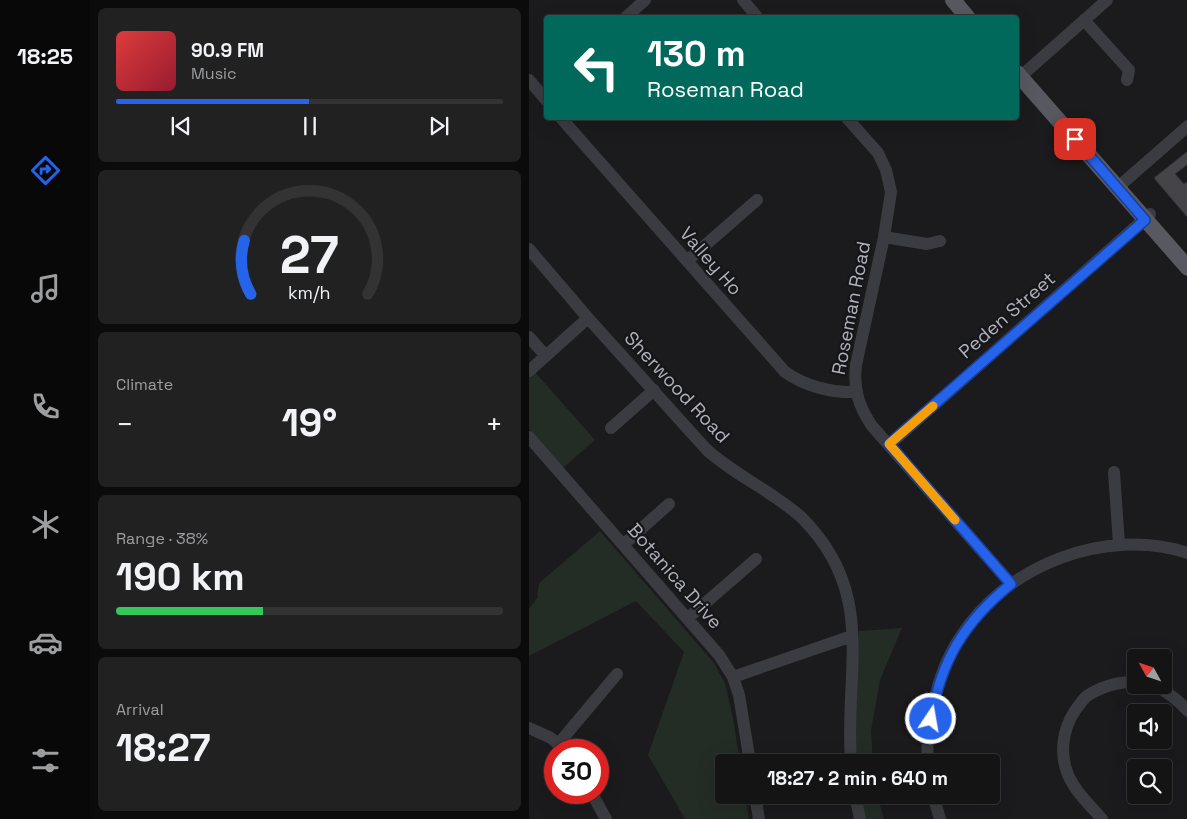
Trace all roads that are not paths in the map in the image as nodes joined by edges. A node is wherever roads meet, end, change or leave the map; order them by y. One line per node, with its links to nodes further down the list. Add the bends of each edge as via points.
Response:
1 (645, 0): 6 (street)
2 (743, 0): 7 (street)
3 (953, 0): 8 (main road)
4 (963, 0): 9 (main road)
5 (1107, 0): 10 (street)
6 (628, 15)
7 (756, 15)
8 (966, 15)
9 (976, 15)
10 (1084, 20): 11 (street); 13 (street, via 1129,70)
11 (1020, 71): 18 (main road)
12 (529, 80): 14 (street)
13 (1127, 80)
14 (544, 93)
15 (563, 120): 25 (street, Valley Ho)
16 (849, 120): 21 (street, Roseman Road, via 878,153 886,170 891,192)
17 (1187, 126): 18 (street)
18 (1120, 186): 20 (main road)
19 (757, 200): 25 (street)
20 (1148, 217): 24 (main road); 26 (main road); 35 (street, Peden Street)
21 (884, 237): 22 (street, via 927,244); 32 (street, Roseman Road, via 855,365)
22 (940, 241)
23 (529, 249): 27 (street, Sherwood Road)
24 (1187, 257)
25 (687, 261): 32 (street, Valley Ho, via 785,372 812,386)
26 (1187, 268)
27 (588, 318): 29 (street); 31 (street, Sherwood Road)
28 (529, 337): 29 (street)
29 (546, 356): 30 (street)
30 (529, 371)
31 (654, 390): 33 (street); 44 (street, Sherwood Road, via 712,455 781,501 817,536 841,576 849,603)
32 (856, 392): 35 (street, Roseman Road, via 867,418)
33 (611, 428)
34 (529, 437): 39 (street, Botanica Drive)
35 (889, 444): 42 (street, Roseman Road)
36 (1114, 472): 38 (street)
37 (669, 504): 39 (street)
38 (1119, 544): 40 (street); 42 (street, via 1053,560)
39 (623, 545): 43 (street, Botanica Drive)
40 (1187, 553)
41 (756, 559): 43 (street)
42 (1011, 584): 55 (street, via 980,612 959,638 943,670 933,703)
43 (688, 618): 46 (street, Botanica Drive)
44 (853, 636): 46 (street); 54 (street, Sherwood Road)
45 (617, 674): 52 (street)
46 (733, 676): 53 (street, Botanica Drive)
47 (1127, 683): 64 (street, via 1111,685 1086,696 1066,728 1063,749 1066,768 1077,790)
48 (1170, 694): 49 (street)
49 (1187, 711)
50 (529, 728): 51 (street)
51 (552, 739)
52 (567, 739)
53 (749, 754)
54 (850, 754)
55 (928, 754)
56 (598, 804): 60 (street)
57 (756, 804): 61 (street)
58 (857, 804): 62 (street)
59 (936, 804): 63 (street)
60 (606, 819)
61 (759, 819)
62 (860, 819)
63 (940, 819)
64 (1102, 819)

